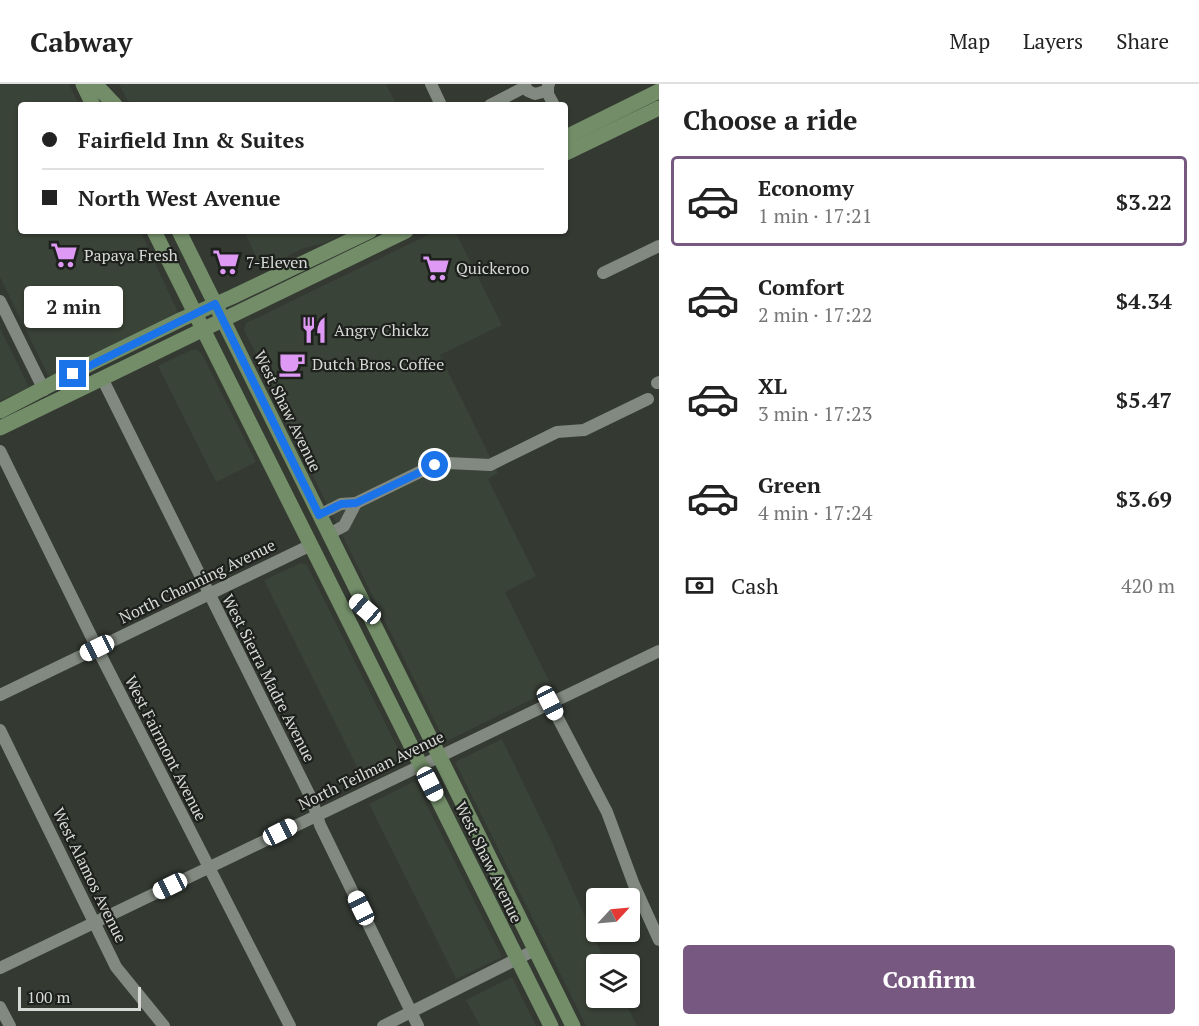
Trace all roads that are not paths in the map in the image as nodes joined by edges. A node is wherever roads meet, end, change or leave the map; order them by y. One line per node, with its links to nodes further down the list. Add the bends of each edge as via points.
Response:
1 (83, 84): 8 (main road)
2 (95, 84): 9 (main road)
3 (106, 84): 10 (main road)
4 (430, 84): 11 (street)
5 (548, 86): 6 (street, via 542,93); 14 (street)
6 (528, 89): 12 (street); 13 (street)
7 (657, 100): 15 (main road); 16 (main road)
8 (92, 102)
9 (113, 102)
10 (115, 102)
11 (439, 102)
12 (497, 102)
13 (540, 102)
14 (552, 102)
15 (568, 136)
16 (568, 152)
17 (155, 234): 27 (main road, West Shaw Avenue)
18 (180, 234): 26 (main road, West Shaw Avenue)
19 (364, 234): 26 (main road)
20 (384, 234): 23 (main road, via 370,242)
21 (400, 234): 23 (main road)
22 (659, 246): 24 (street)
23 (368, 250): 28 (main road)
24 (603, 273)
25 (0, 301): 31 (street)
26 (215, 304): 27 (main road); 28 (main road, West Shaw Avenue)
27 (194, 314): 29 (main road, West Shaw Avenue); 31 (main road)
28 (222, 320): 29 (main road); 39 (main road, West Shaw Avenue)
29 (202, 330): 30 (main road); 37 (main road, West Shaw Avenue)
30 (102, 378): 35 (main road); 42 (street, West Sierra Madre Avenue)
31 (44, 390): 33 (main road); 34 (main road, via 38,402)
32 (648, 399): 38 (street, via 584,430 557,432 490,465 435,465)
33 (0, 411)
34 (0, 421)
35 (0, 428)
36 (0, 451): 44 (street, West Fairmont Avenue)
37 (265, 452): 40 (main road, via 292,483 318,532); 41 (main road, West Shaw Avenue)
38 (356, 503): 39 (street, via 341,504); 40 (street, via 344,526)
39 (319, 515): 40 (main road, West Shaw Avenue)
40 (329, 534): 43 (main road, West Shaw Avenue)
41 (311, 545): 42 (street, North Channing Avenue); 43 (main road, via 323,549 346,590); 50 (main road, West Shaw Avenue)
42 (208, 594): 44 (street, North Channing Avenue); 51 (street, West Sierra Madre Avenue)
43 (365, 609): 49 (main road, West Shaw Avenue)
44 (97, 648): 46 (street, North Channing Avenue); 52 (street, West Fairmont Avenue)
45 (659, 651): 47 (street, North Teilman Avenue)
46 (0, 695)
47 (550, 703): 49 (street, North Teilman Avenue); 54 (street, via 607,812)
48 (0, 730): 53 (street, West Alamos Avenue)
49 (438, 756): 50 (street, North Teilman Avenue); 55 (main road, West Shaw Avenue)
50 (421, 764): 51 (street, North Teilman Avenue); 56 (main road, West Shaw Avenue)
51 (316, 814): 52 (street, North Teilman Avenue); 59 (street, West Sierra Madre Avenue)
52 (208, 868): 53 (street, North Teilman Avenue); 62 (street, West Fairmont Avenue)
53 (95, 922): 57 (street, North Teilman Avenue); 61 (street, West Alamos Avenue, via 116,967)
54 (659, 940)
55 (535, 950): 56 (street); 66 (main road, West Shaw Avenue)
56 (518, 959): 59 (street); 65 (main road, West Shaw Avenue)
57 (0, 968)
58 (0, 1007): 60 (street)
59 (411, 1012): 63 (street); 64 (street, West Sierra Madre Avenue)
60 (10, 1026)
61 (164, 1026)
62 (290, 1026)
63 (383, 1026)
64 (418, 1026)
65 (551, 1026)
66 (573, 1026)

